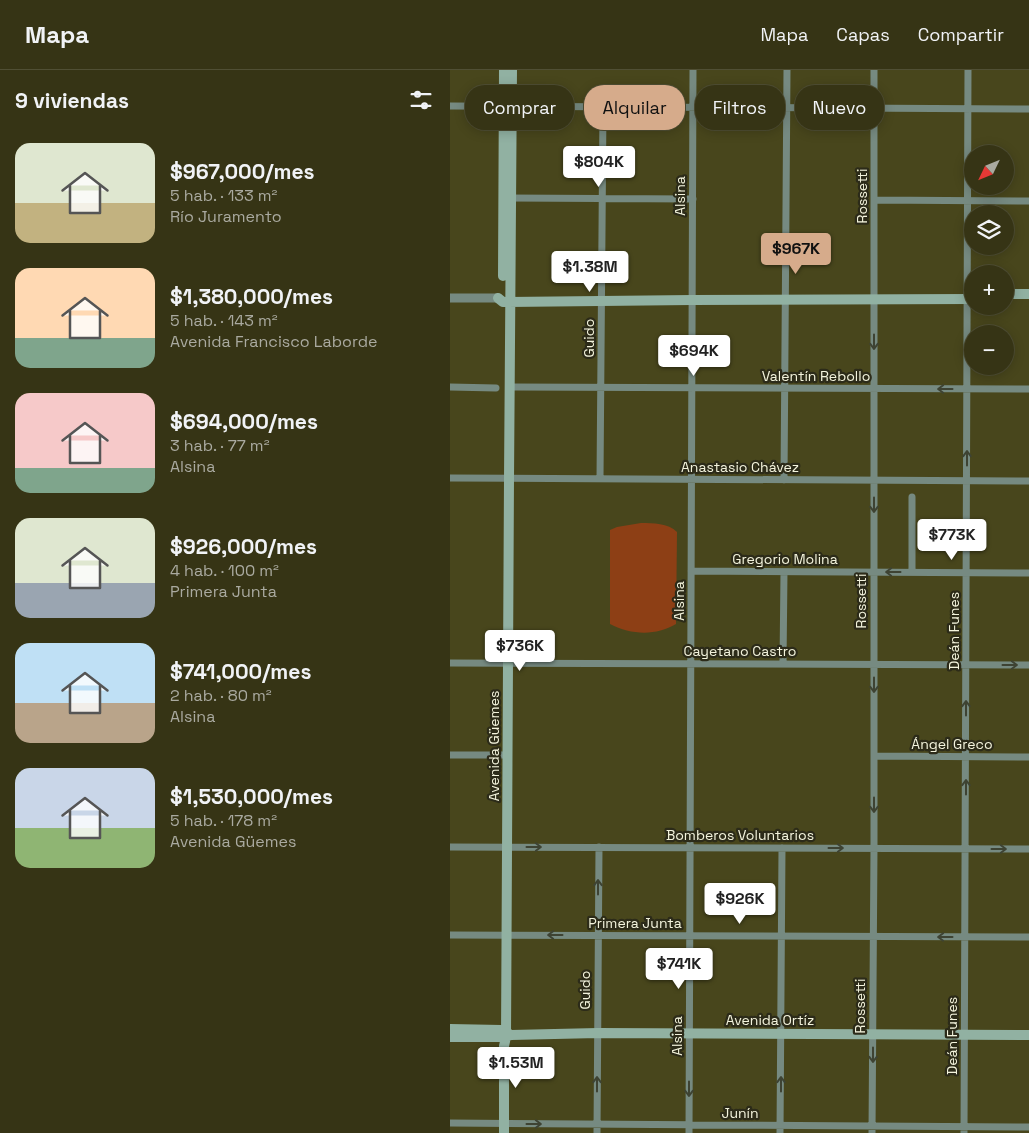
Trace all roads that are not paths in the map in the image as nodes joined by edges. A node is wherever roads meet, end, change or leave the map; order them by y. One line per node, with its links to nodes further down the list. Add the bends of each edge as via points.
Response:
1 (504, 70): 7 (main road)
2 (512, 70): 8 (main road)
3 (693, 70): 13 (street, Alsina)
4 (787, 70): 14 (street)
5 (874, 70): 9 (street, Rossetti)
6 (968, 70): 17 (street, Deán Funes)
7 (506, 85)
8 (510, 85)
9 (874, 85)
10 (450, 106): 11 (street)
11 (465, 106)
12 (685, 107): 13 (street)
13 (693, 107): 14 (street); 24 (street, Alsina)
14 (786, 108): 15 (street); 34 (street)
15 (795, 108)
16 (884, 108): 17 (street)
17 (968, 109): 18 (street); 26 (street, Deán Funes)
18 (1029, 109)
19 (508, 130): 22 (main road, Avenida Güemes)
20 (603, 130): 23 (street, Guido)
21 (874, 130): 25 (street, Rossetti)
22 (508, 198): 23 (street); 37 (main road, Avenida Güemes)
23 (602, 198): 24 (street); 36 (street, Guido)
24 (693, 199): 33 (street, Alsina)
25 (874, 200): 26 (street); 31 (street, Rossetti)
26 (968, 201): 27 (street); 28 (street, Deán Funes)
27 (1029, 201)
28 (969, 265)
29 (1014, 294): 30 (main road)
30 (1029, 294)
31 (874, 296): 32 (main road); 34 (main road); 47 (street, Rossetti, one-way to 47)
32 (964, 296)
33 (692, 297): 34 (main road); 36 (main road); 45 (street, Alsina)
34 (785, 297): 46 (street)
35 (450, 298): 37 (street)
36 (601, 298): 37 (main road); 44 (street, Guido)
37 (505, 299): 51 (main road, Avenida Güemes)
38 (1014, 299): 39 (main road)
39 (1029, 300)
40 (969, 315): 48 (street, Deán Funes)
41 (513, 387): 44 (street, Valentín Rebollo)
42 (450, 388): 43 (street)
43 (496, 388)
44 (601, 388): 45 (street, Valentín Rebollo); 52 (street, Guido)
45 (692, 388): 46 (street, Valentín Rebollo); 53 (street, Alsina)
46 (785, 388): 47 (street, Valentín Rebollo); 54 (street)
47 (874, 388): 48 (street, Valentín Rebollo, one-way to 47); 55 (street, Rossetti)
48 (967, 389): 49 (street, Valentín Rebollo); 56 (street, Deán Funes, one-way to 48)
49 (1029, 389)
50 (450, 478): 51 (street, Anastasio Chávez)
51 (505, 479): 52 (street, Anastasio Chávez); 66 (main road, Avenida Güemes)
52 (600, 479): 53 (street, Anastasio Chávez)
53 (692, 479): 54 (street, Anastasio Chávez); 59 (street, Alsina)
54 (784, 480): 55 (street, Anastasio Chávez)
55 (874, 480): 56 (street, Anastasio Chávez); 61 (street, Rossetti, one-way to 61)
56 (967, 481): 57 (street, Anastasio Chávez); 63 (street, Deán Funes)
57 (1029, 481)
58 (912, 496): 62 (street)
59 (691, 571): 60 (street, Gregorio Molina); 67 (street, Alsina)
60 (784, 572): 61 (street, Gregorio Molina); 68 (street)
61 (874, 572): 62 (street, Gregorio Molina, one-way to 61); 69 (street, Rossetti)
62 (912, 572): 63 (street, Gregorio Molina)
63 (967, 572): 64 (street, Gregorio Molina); 70 (street, Deán Funes)
64 (1029, 573)
65 (450, 663): 66 (street, Cayetano Castro)
66 (504, 663): 67 (street, Cayetano Castro); 73 (main road, Avenida Güemes)
67 (691, 663): 68 (street, Cayetano Castro); 80 (street, Alsina)
68 (783, 664): 69 (street, Cayetano Castro)
69 (874, 664): 70 (street, Cayetano Castro); 74 (street, Rossetti, one-way to 74)
70 (966, 665): 71 (street, Cayetano Castro, one-way to 71); 75 (street, Deán Funes, one-way to 70)
71 (1029, 665)
72 (450, 754): 73 (street)
73 (504, 755): 77 (main road, Avenida Güemes)
74 (874, 756): 75 (street, Ángel Greco); 82 (street, Rossetti, one-way to 82)
75 (966, 757): 76 (street, Ángel Greco); 83 (street, Deán Funes, one-way to 75)
76 (1029, 757)
77 (504, 846): 78 (street, Bomberos Voluntarios); 79 (street, Bomberos Voluntarios, one-way to 79); 86 (main road, Avenida Güemes)
78 (450, 847)
79 (599, 847): 80 (street, Bomberos Voluntarios); 87 (street, Guido, one-way to 79)
80 (690, 848): 81 (street, Bomberos Voluntarios); 88 (street, Alsina)
81 (782, 848): 82 (street, Bomberos Voluntarios, one-way to 82); 89 (street)
82 (874, 848): 83 (street, Bomberos Voluntarios); 90 (street, Rossetti)
83 (966, 849): 84 (street, Bomberos Voluntarios, one-way to 84); 91 (street, Deán Funes)
84 (1029, 849)
85 (450, 935): 86 (street, Primera Junta)
86 (504, 935): 87 (street, Primera Junta, one-way to 86); 100 (main road, Avenida Güemes)
87 (598, 935): 88 (street, Primera Junta); 94 (street, Guido)
88 (690, 936): 89 (street, Primera Junta); 95 (street, Alsina)
89 (782, 936): 90 (street, Primera Junta); 96 (street)
90 (873, 936): 91 (street, Primera Junta, one-way to 90); 97 (street, Rossetti)
91 (965, 937): 92 (street, Primera Junta); 98 (street, Deán Funes)
92 (1029, 937)
93 (450, 1030): 100 (main road, Avenida Ortíz)
94 (598, 1033): 95 (main road, Avenida Ortíz); 100 (main road, Avenida Ortíz); 103 (street, Guido, one-way to 94)
95 (689, 1034): 96 (main road, Avenida Ortíz); 104 (street, Alsina, one-way to 104)
96 (781, 1034): 97 (main road, Avenida Ortíz); 107 (street, one-way to 96)
97 (873, 1035): 98 (main road, Avenida Ortíz); 108 (street, Rossetti, one-way to 108)
98 (965, 1035): 99 (main road, Avenida Ortíz); 109 (street, Deán Funes)
99 (1029, 1035)
100 (505, 1036): 101 (main road, Avenida Ortíz); 106 (main road, Avenida Güemes)
101 (450, 1037)
102 (450, 1123): 106 (street, Junín)
103 (597, 1124): 104 (street, Junín); 106 (street, Junín, one-way to 103); 110 (street, Guido)
104 (689, 1125): 107 (street, Junín); 111 (street, Alsina)
105 (1029, 1127): 109 (street, Junín)
106 (504, 1128)
107 (780, 1129): 108 (street, Junín)
108 (872, 1129): 109 (street, Junín)
109 (964, 1130)
110 (597, 1133)
111 (689, 1133)

